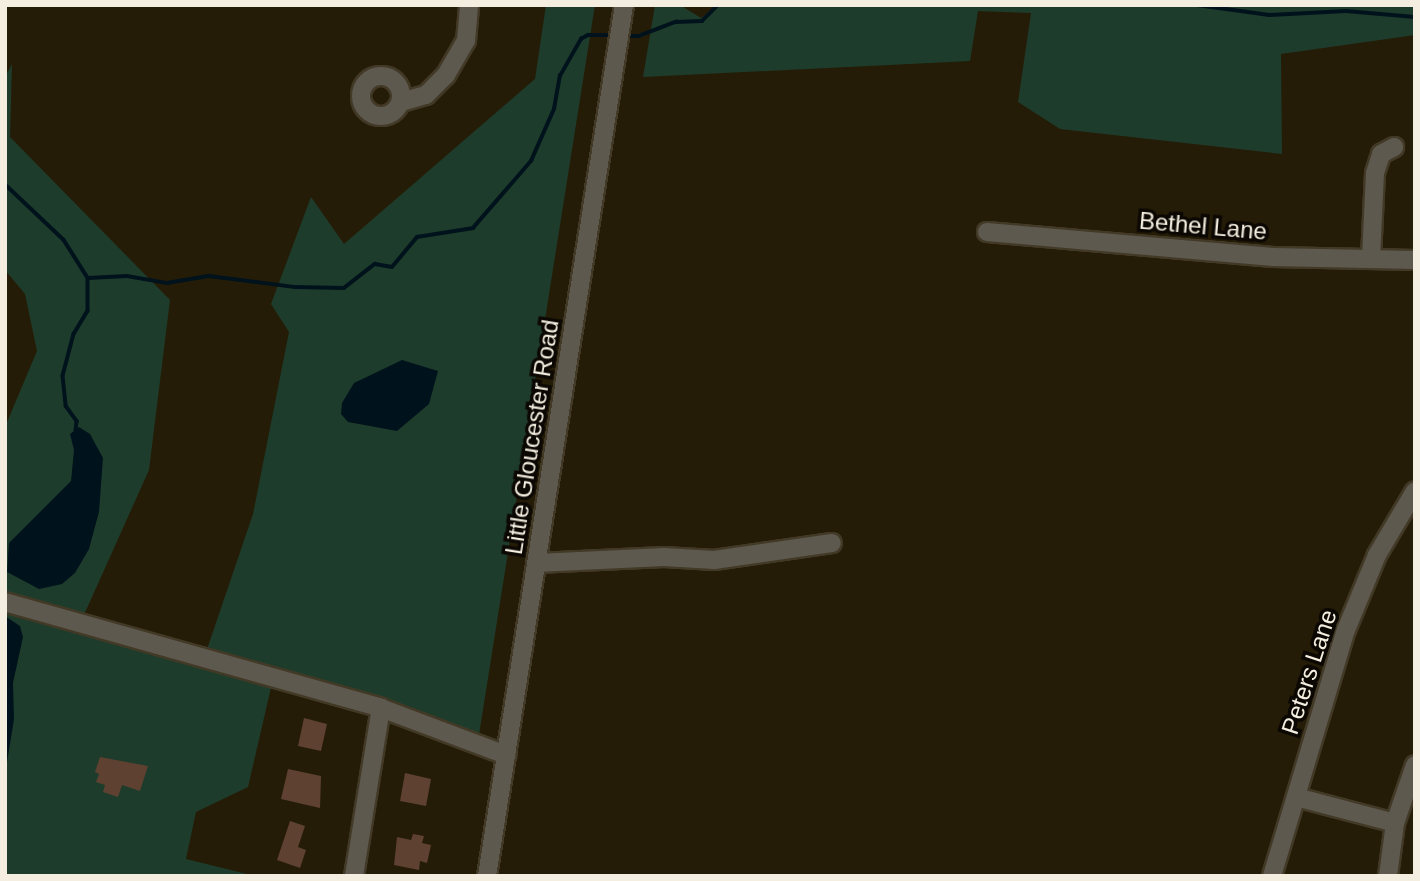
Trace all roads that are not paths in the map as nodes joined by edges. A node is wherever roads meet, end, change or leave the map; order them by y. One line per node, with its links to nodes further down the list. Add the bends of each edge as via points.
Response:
1 (469, 5): 3 (street, via 466,41 446,75 426,95)
2 (624, 5): 10 (street, Little Gloucester Road)
3 (401, 102)
4 (1394, 148): 6 (street, via 1381,154 1375,173)
5 (987, 232): 6 (street, Bethel Lane, via 1273,257)
6 (1371, 258): 7 (street, Bethel Lane)
7 (1415, 260)
8 (1415, 491): 15 (street, Peters Lane, via 1377,555 1346,630)
9 (832, 543): 10 (street, via 714,560 664,557)
10 (537, 563): 13 (street, Little Gloucester Road)
11 (5, 602): 12 (street)
12 (382, 708): 13 (street); 17 (street)
13 (506, 755): 18 (street, Little Gloucester Road)
14 (1415, 765): 16 (street)
15 (1296, 797): 16 (street); 19 (street, Peters Lane)
16 (1395, 823): 20 (street)
17 (354, 876)
18 (487, 876)
19 (1272, 876)
20 (1388, 876)

